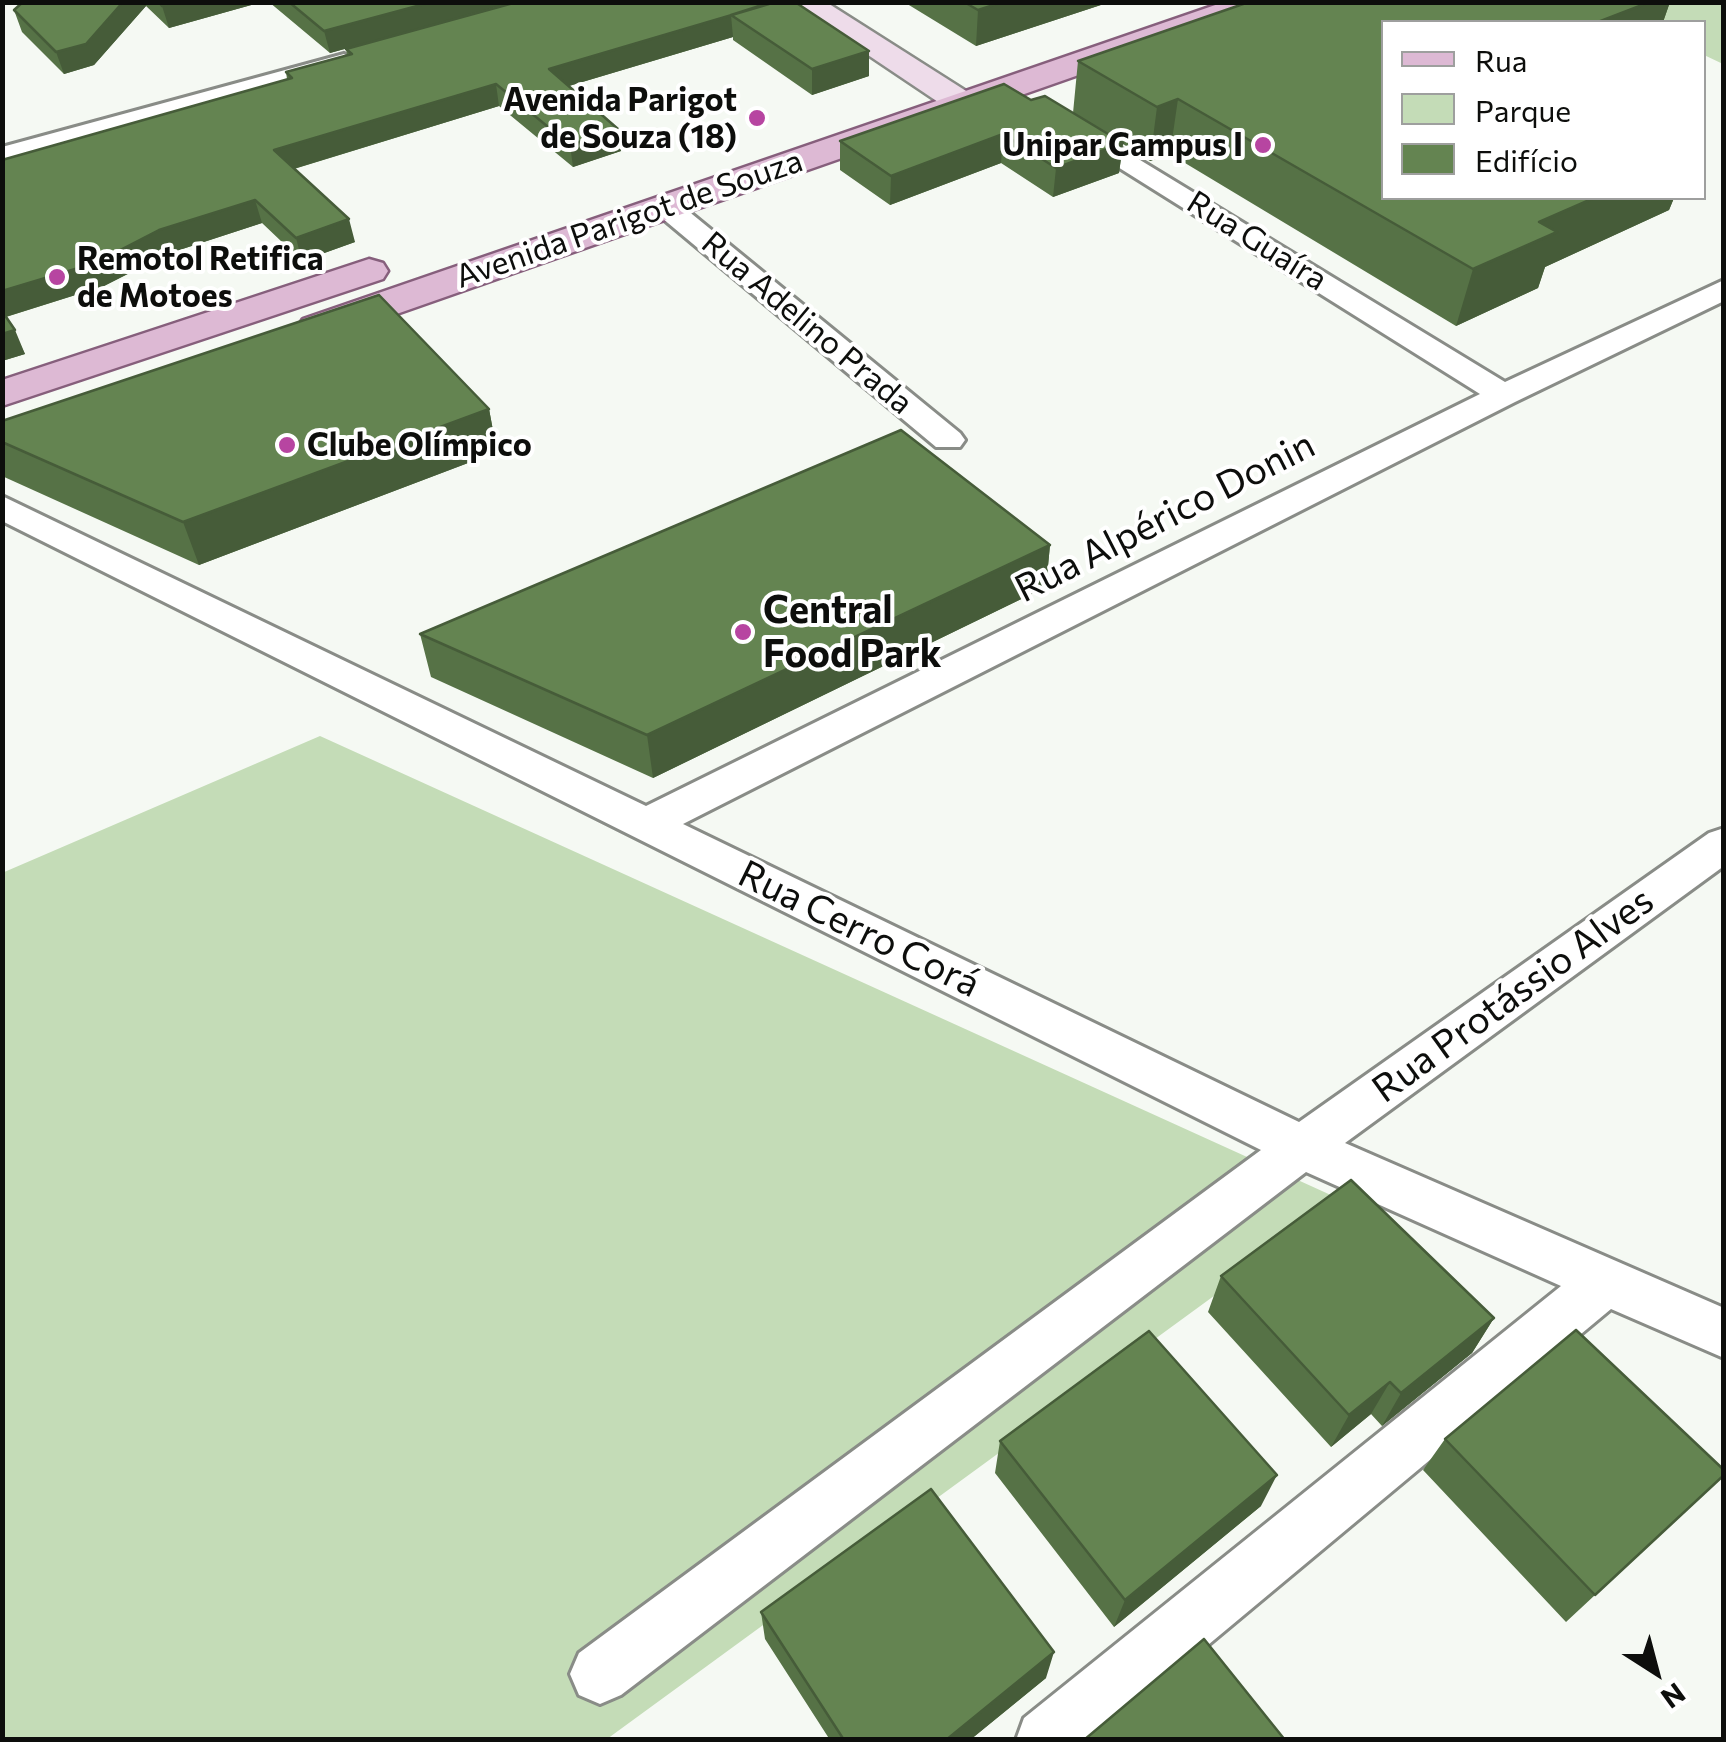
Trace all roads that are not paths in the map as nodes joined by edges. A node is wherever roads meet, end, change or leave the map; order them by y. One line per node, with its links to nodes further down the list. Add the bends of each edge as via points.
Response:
1 (804, 2): 6 (street)
2 (1164, 2): 5 (main road, Avenida Parigot de Souza)
3 (1256, 2): 5 (main road, Avenida Parigot de Souza)
4 (367, 55): 8 (street)
5 (993, 71): 6 (main road, Avenida Parigot de Souza); 7 (main road, Avenida Parigot de Souza); 15 (street, Rua Guaíra)
6 (930, 82): 7 (street); 10 (main road, Avenida Parigot de Souza)
7 (962, 103): 9 (main road, Avenida Parigot de Souza)
8 (2, 156)
9 (666, 207): 13 (main road, Avenida Parigot de Souza); 16 (street, Rua Adelino Prada)
10 (520, 220)
11 (409, 257): 14 (main road, Avenida Parigot de Souza)
12 (1724, 289): 15 (street, Rua Alpérico Donin)
13 (279, 341)
14 (2, 394)
15 (1504, 395): 18 (street, Rua Alpérico Donin)
16 (948, 440)
17 (2, 507): 18 (street, Rua Cerro Corá)
18 (646, 824): 20 (street, Rua Cerro Corá)
19 (1724, 844): 20 (street, Rua Protássio Alves)
20 (1302, 1147): 21 (street, Rua Cerro Corá); 23 (street, Rua Protássio Alves)
21 (1606, 1281): 22 (street, Rua Cerro Corá); 24 (street)
22 (1724, 1334)
23 (600, 1674)
24 (1046, 1740)

